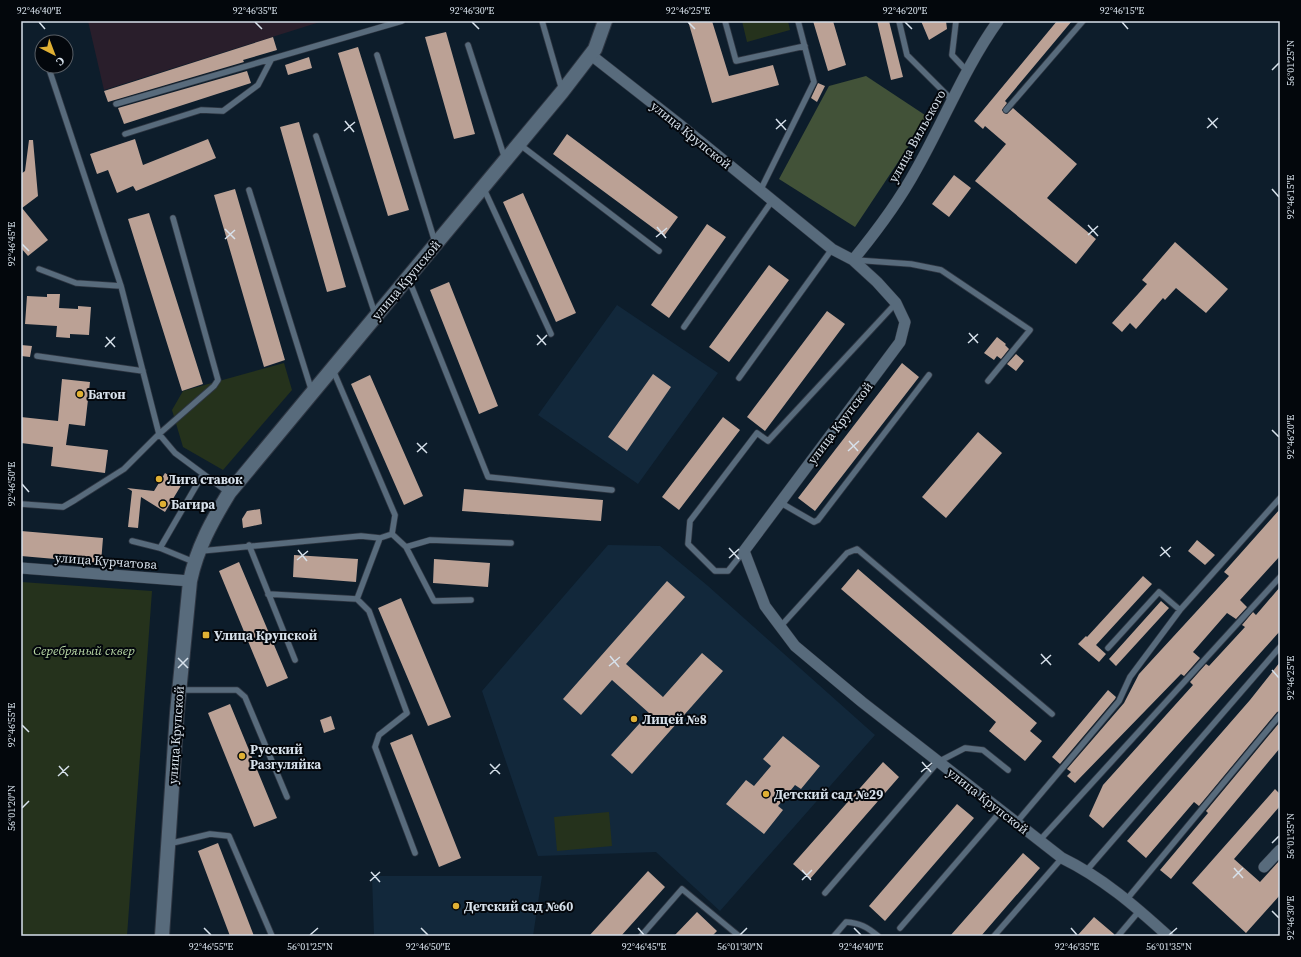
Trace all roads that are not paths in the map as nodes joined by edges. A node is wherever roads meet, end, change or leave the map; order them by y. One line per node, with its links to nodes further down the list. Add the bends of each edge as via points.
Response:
1 (402, 21): 14 (lane)
2 (542, 21): 17 (lane)
3 (604, 21): 13 (street, via 601,35)
4 (725, 21): 11 (lane, via 736,61)
5 (798, 21): 11 (lane)
6 (899, 21): 18 (lane, via 907,55)
7 (956, 21): 15 (lane, via 952,55)
8 (998, 21): 15 (street, улица Вильского)
9 (1083, 21): 20 (lane)
10 (468, 45): 24 (lane)
11 (804, 46): 27 (lane, via 814,82)
12 (377, 55): 30 (lane)
13 (591, 55): 17 (street, улица Крупской); 27 (street, улица Крупской)
14 (271, 60): 19 (lane); 21 (lane, via 258,85 223,111 201,110)
15 (966, 70): 18 (street, улица Вильского)
16 (51, 74): 36 (lane)
17 (562, 92): 23 (street, улица Крупской)
18 (953, 100): 33 (street, улица Вильского, via 916,171 879,229)
19 (116, 104)
20 (1006, 110)
21 (125, 134)
22 (316, 136): 38 (lane)
23 (519, 144): 24 (street, улица Крупской); 32 (lane)
24 (506, 161): 25 (street, улица Крупской)
25 (483, 187): 30 (street, улица Крупской); 40 (lane)
26 (249, 190): 47 (lane)
27 (760, 192): 28 (street, улица Крупской)
28 (772, 201): 31 (street, улица Крупской); 39 (lane)
29 (173, 218): 48 (lane, via 218,380)
30 (435, 245): 35 (street, улица Крупской)
31 (832, 249): 33 (street, улица Крупской); 45 (lane)
32 (659, 251)
33 (853, 260): 37 (street, улица Крупской); 46 (lane, via 911,264 941,270 1030,330)
34 (39, 269): 36 (lane, via 76,283)
35 (408, 277): 38 (street, улица Крупской); 50 (lane, via 488,477)
36 (121, 286): 43 (lane)
37 (896, 303): 53 (street, улица Крупской, via 905,322 900,342); 62 (lane, via 768,441 758,433 690,520 688,544 715,571 728,571)
38 (375, 317): 42 (street, улица Крупской)
39 (684, 327)
40 (551, 334)
41 (37, 356): 43 (lane)
42 (332, 368): 47 (street, улица Крупской); 55 (lane, via 395,515)
43 (143, 371): 48 (lane)
44 (929, 375): 53 (lane, via 818,520 814,522)
45 (739, 378)
46 (988, 381)
47 (312, 392): 51 (street, улица Крупской)
48 (159, 434): 49 (lane, via 175,453); 54 (lane, via 124,469 63,507)
49 (203, 474): 51 (lane); 61 (lane)
50 (612, 490)
51 (229, 493): 63 (street, улица Крупской, via 211,522)
52 (1280, 498): 70 (lane)
53 (780, 503): 62 (street, улица Крупской)
54 (21, 504)
55 (392, 534): 56 (lane); 60 (lane)
56 (380, 538): 59 (lane, via 361,536); 68 (lane)
57 (132, 542): 61 (lane)
58 (511, 543): 60 (lane, via 430,540)
59 (249, 546): 63 (lane); 67 (lane)
60 (406, 546): 69 (lane, via 434,601)
61 (160, 548): 63 (lane)
62 (744, 551): 71 (street, улица Крупской, via 765,606)
63 (196, 557): 66 (street, улица Крупской)
64 (21, 568): 66 (street, улица Курчатова)
65 (1280, 577): 83 (lane)
66 (190, 581): 75 (street, улица Крупской)
67 (268, 594): 68 (lane); 74 (lane)
68 (358, 599): 86 (lane, via 369,611 407,713 379,735 375,747)
69 (471, 600)
70 (1180, 610): 73 (lane, via 1160,592); 82 (lane, via 1130,677 1119,701)
71 (780, 628): 76 (lane, via 848,552 857,549); 78 (street, улица Крупской, via 795,646)
72 (1280, 647): 89 (lane)
73 (1108, 648)
74 (295, 660)
75 (179, 690): 80 (lane, via 237,690 245,697); 84 (street, улица Крупской)
76 (1052, 714)
77 (1280, 715): 91 (lane)
78 (938, 762): 79 (lane, via 965,748 984,750); 81 (street, улица Крупской); 90 (lane)
79 (1008, 770)
80 (287, 797)
81 (1001, 811): 82 (street, улица Крупской); 93 (lane)
82 (1016, 822): 83 (street, улица Крупской)
83 (1040, 840): 87 (street, улица Крупской)
84 (168, 844): 94 (street, улица Крупской); 95 (lane, via 210,834 229,836)
85 (1280, 850): 88 (street)
86 (414, 853)
87 (1062, 858): 89 (street, улица Крупской); 100 (lane)
88 (1264, 868)
89 (1087, 870): 91 (street, улица Крупской)
90 (826, 893)
91 (1127, 899): 92 (street, улица Крупской)
92 (1140, 910): 101 (lane); 102 (street, улица Крупской)
93 (900, 928)
94 (162, 936)
95 (272, 936)
96 (641, 936): 97 (lane, via 682,890)
97 (739, 936)
98 (834, 936): 99 (lane, via 846,922 859,923)
99 (878, 936)
100 (994, 936)
101 (1118, 936)
102 (1168, 936)

